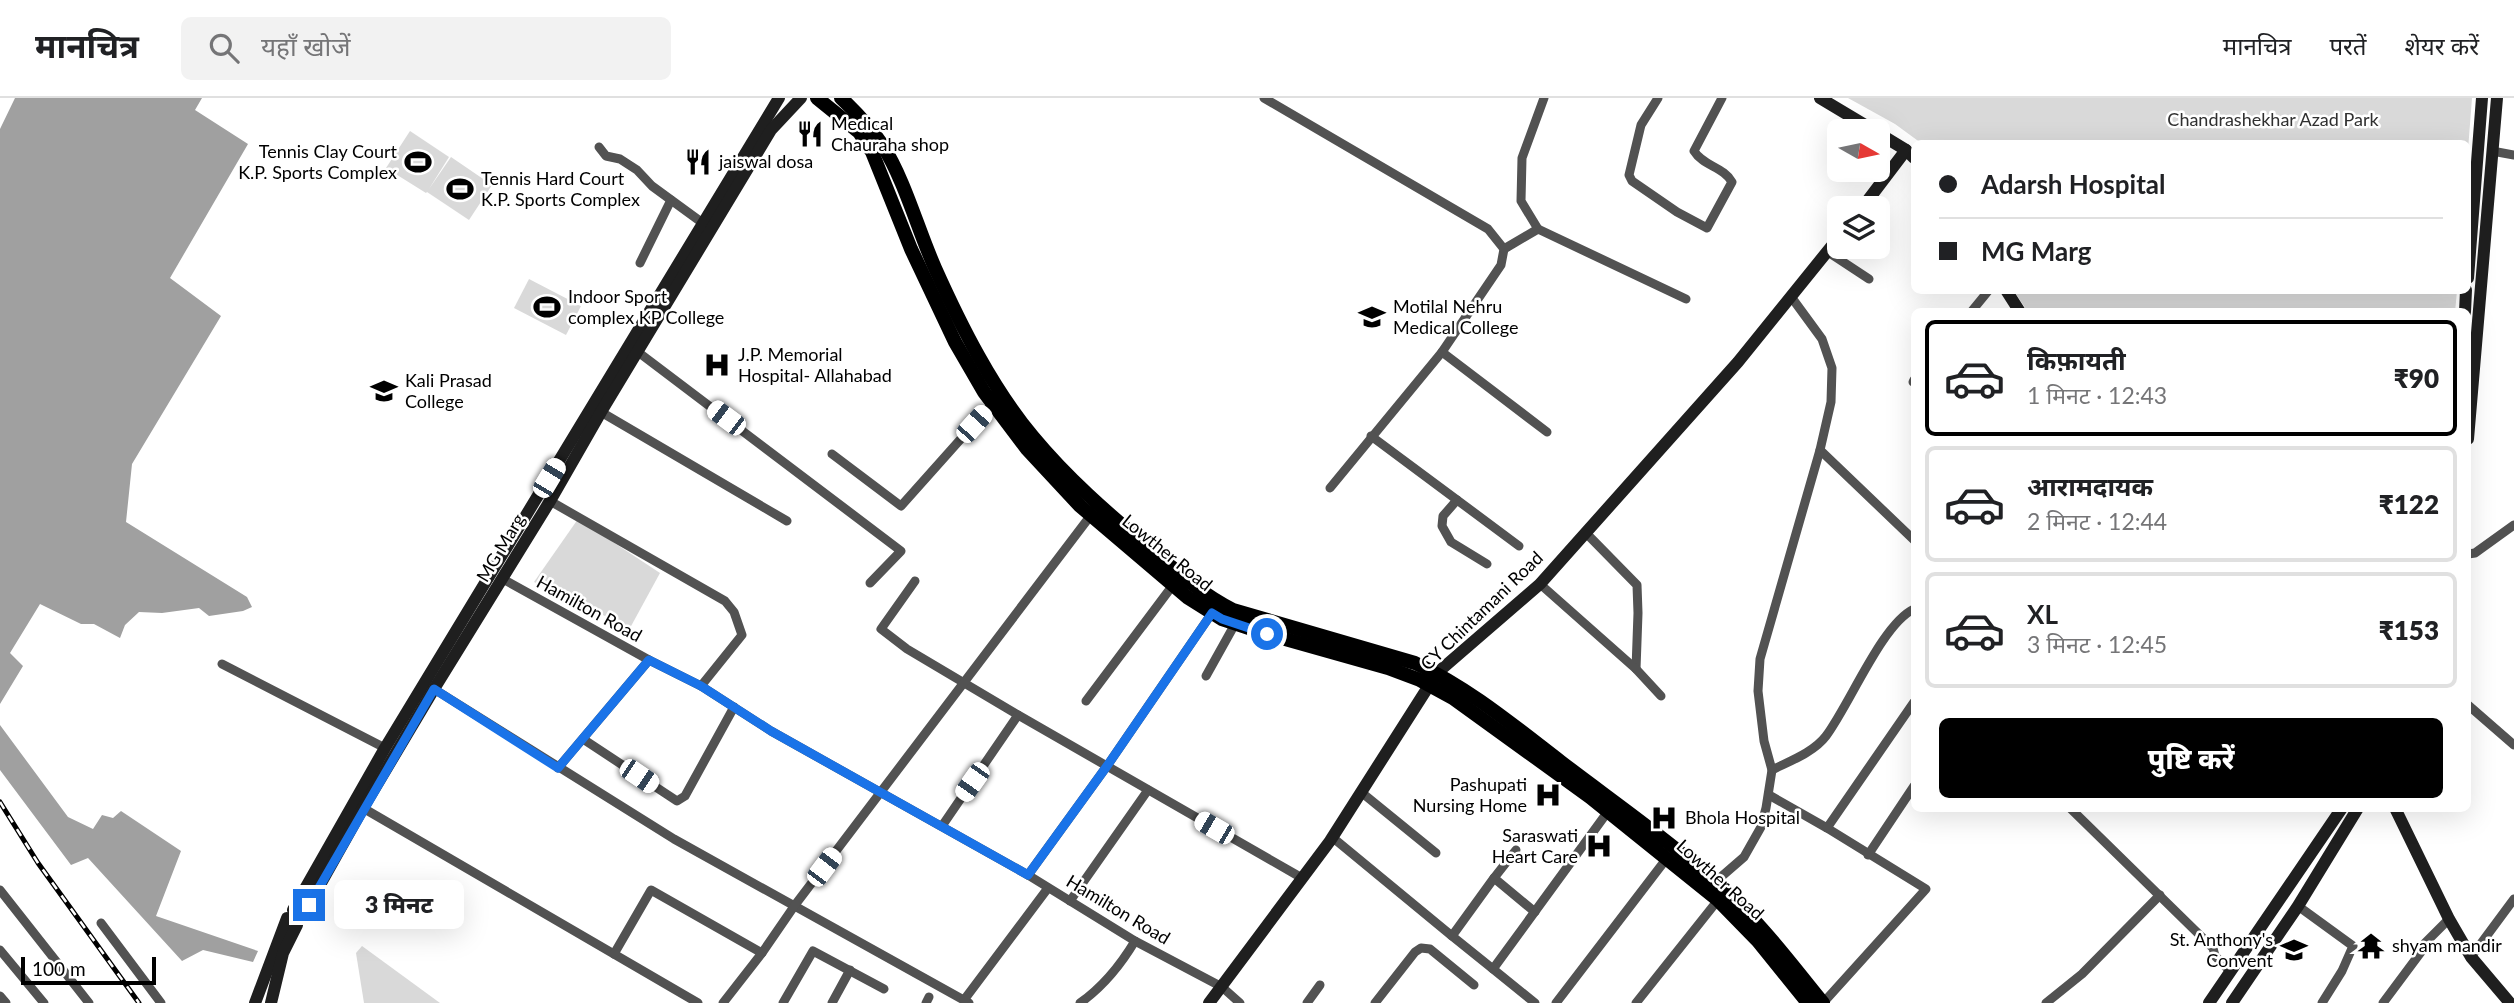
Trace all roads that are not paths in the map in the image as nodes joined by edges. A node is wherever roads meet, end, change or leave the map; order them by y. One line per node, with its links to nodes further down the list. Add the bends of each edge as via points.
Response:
1 (779, 98): 20 (street)
2 (802, 98): 32 (street, MG Marg, via 771,130)
3 (817, 98): 35 (main road, Lowther Road, via 859,132 872,152 911,249)
4 (841, 98): 57 (main road, Lowther Road, via 884,148 936,269 981,358 1033,437 1098,505 1199,589)
5 (1265, 98): 23 (street, via 1489,229)
6 (1544, 98): 21 (street, via 1522,158 1521,201)
7 (1658, 98): 8 (street, via 1641,125 1629,175 1677,212 1707,228 1732,182 1694,151)
8 (1722, 98)
9 (1819, 98): 12 (street)
10 (2482, 98): 22 (street)
11 (2497, 98): 15 (street)
12 (1854, 119)
13 (1890, 141): 16 (street)
14 (599, 147): 19 (street, via 606,156 637,170)
15 (2492, 151): 17 (street); 34 (street)
16 (1910, 154): 18 (street)
17 (2514, 155)
18 (1872, 196)
19 (671, 200): 20 (street); 26 (street)
20 (704, 224): 76 (street)
21 (1538, 229): 23 (street); 30 (street)
22 (2471, 239)
23 (1504, 249): 33 (street, via 1501,265)
24 (1827, 253): 29 (street, CY Chintamani Road)
25 (1839, 259): 27 (street)
26 (639, 263)
27 (1869, 279)
28 (1986, 294): 31 (street)
29 (1792, 298): 39 (street, via 1822,339 1832,368 1831,402); 47 (street, CY Chintamani Road)
30 (1686, 299)
31 (1974, 308)
32 (638, 352): 36 (street, MG Marg); 54 (street, via 901,551)
33 (1442, 352): 37 (street); 38 (street)
34 (2471, 403)
35 (992, 404): 40 (street, via 901,506); 44 (main road, Lowther Road, via 1027,449)
36 (601, 412): 43 (street, MG Marg); 45 (street)
37 (1548, 432)
38 (1371, 436): 41 (street); 42 (street)
39 (1820, 450): 48 (street); 79 (street, via 1760,659 1758,691)
40 (832, 454)
41 (1330, 488)
42 (1457, 500): 49 (street); 51 (street, via 1443,516 1442,526 1451,542)
43 (550, 501): 52 (street, MG Marg); 66 (street, via 725,601 734,612 742,635)
44 (1091, 514): 56 (main road, Lowther Road); 65 (street)
45 (787, 521)
46 (2514, 526): 50 (street)
47 (1585, 532): 55 (street, CY Chintamani Road); 62 (street, via 1637,585)
48 (1911, 537)
49 (1519, 546)
50 (2471, 554)
51 (1487, 564)
52 (503, 579): 60 (street, Hamilton Road); 67 (street, MG Marg)
53 (915, 581): 65 (street, via 881,629)
54 (870, 583)
55 (1540, 584): 62 (street); 64 (street, CY Chintamani Road)
56 (1173, 585): 57 (main road, Lowther Road); 69 (street)
57 (1215, 608): 59 (main road, Lowther Road); 64 (main road, Lowther Road, via 1391,654); 77 (street)
58 (1911, 610): 79 (street, via 1887,635 1825,738)
59 (1235, 624): 63 (street); 64 (main road, Lowther Road)
60 (649, 660): 66 (street, Hamilton Road); 74 (street)
61 (222, 664): 76 (street)
62 (1636, 670): 68 (street)
63 (1206, 676)
64 (1433, 679): 83 (street, CY Chintamani Road); 85 (main road, Lowther Road, via 1478,699)
65 (964, 682): 73 (street); 82 (street)
66 (701, 686): 71 (street, Hamilton Road)
67 (434, 689): 78 (street); 86 (street, MG Marg)
68 (1661, 696)
69 (1086, 701)
70 (1911, 706): 92 (street)
71 (734, 707): 74 (street, via 685,796 677,800); 82 (street, Hamilton Road)
72 (2471, 708): 75 (street)
73 (1018, 715): 77 (street); 91 (street)
74 (583, 739): 78 (street)
75 (2514, 745)
76 (385, 748): 111 (street)
77 (1107, 766): 80 (street); 98 (street)
78 (558, 768): 108 (street)
79 (1772, 770): 84 (street)
80 (1148, 790): 99 (street); 107 (street)
81 (1911, 790): 96 (street)
82 (881, 792): 91 (street, Hamilton Road); 108 (street)
83 (1361, 792): 93 (street, CY Chintamani Road); 95 (street)
84 (1769, 794): 92 (street); 101 (street, via 1760,827 1744,858)
85 (1611, 807): 97 (main road, Lowther Road); 101 (main road, Lowther Road); 110 (street)
86 (363, 808): 111 (street, MG Marg); 118 (street)
87 (2074, 812): 104 (street)
88 (2339, 812): 122 (street)
89 (2356, 812): 109 (street)
90 (2397, 812): 112 (street)
91 (942, 826): 98 (street, Hamilton Road)
92 (1827, 828): 96 (street)
93 (1332, 837): 99 (street, CY Chintamani Road); 114 (street)
94 (1516, 850): 100 (street)
95 (1436, 853)
96 (1868, 855): 148 (street, via 1926,890)
97 (1667, 858): 106 (main road, Lowther Road); 146 (street)
98 (1028, 875): 102 (street, Hamilton Road)
99 (1303, 878): 125 (street, CY Chintamani Road)
100 (1494, 878): 110 (street); 114 (street)
101 (1714, 883): 148 (main road, Lowther Road, via 1751,917)
102 (1048, 888): 107 (street, Hamilton Road); 129 (street)
103 (0, 890): 132 (street)
104 (2160, 895): 122 (street); 149 (street, via 2082,974)
105 (2514, 899): 119 (street)
106 (1718, 900): 128 (main road, Lowther Road); 147 (street)
107 (1070, 901): 115 (street, Hamilton Road)
108 (795, 905): 117 (street); 129 (street)
109 (2298, 906): 151 (street); 152 (street, via 2353,946)
110 (1535, 912): 120 (street)
111 (295, 917): 134 (street); 135 (street, MG Marg)
112 (2449, 919): 119 (street); 153 (street, via 2425,943)
113 (101, 923): 133 (street)
114 (1452, 936): 120 (street)
115 (1135, 940): 125 (street, Hamilton Road); 140 (street, via 1109,978)
116 (0, 950): 131 (street)
117 (762, 953): 118 (street, via 651,890); 137 (street)
118 (614, 954): 136 (street)
119 (2470, 957): 154 (street)
120 (1493, 969): 145 (street)
121 (850, 970): 126 (street); 138 (street, via 813,951); 139 (street)
122 (2231, 972): 150 (street)
123 (1321, 985): 143 (street)
124 (1474, 985): 144 (street, via 1430,949 1421,948)
125 (1222, 987): 141 (street, CY Chintamani Road); 142 (street, Hamilton Road)
126 (884, 989)
127 (0, 996): 130 (street)
128 (1800, 999)
129 (967, 1001)
130 (6, 1003)
131 (44, 1003)
132 (89, 1003)
133 (161, 1003)
134 (255, 1003)
135 (271, 1003)
136 (698, 1003)
137 (723, 1003)
138 (783, 1003)
139 (832, 1003)
140 (1080, 1003)
141 (1209, 1003)
142 (1240, 1003)
143 (1307, 1003)
144 (1375, 1003)
145 (1535, 1003)
146 (1556, 1003)
147 (1636, 1003)
148 (1823, 1003)
149 (2046, 1003)
150 (2209, 1003)
151 (2232, 1003)
152 (2322, 1003)
153 (2383, 1003)
154 (2510, 1003)

